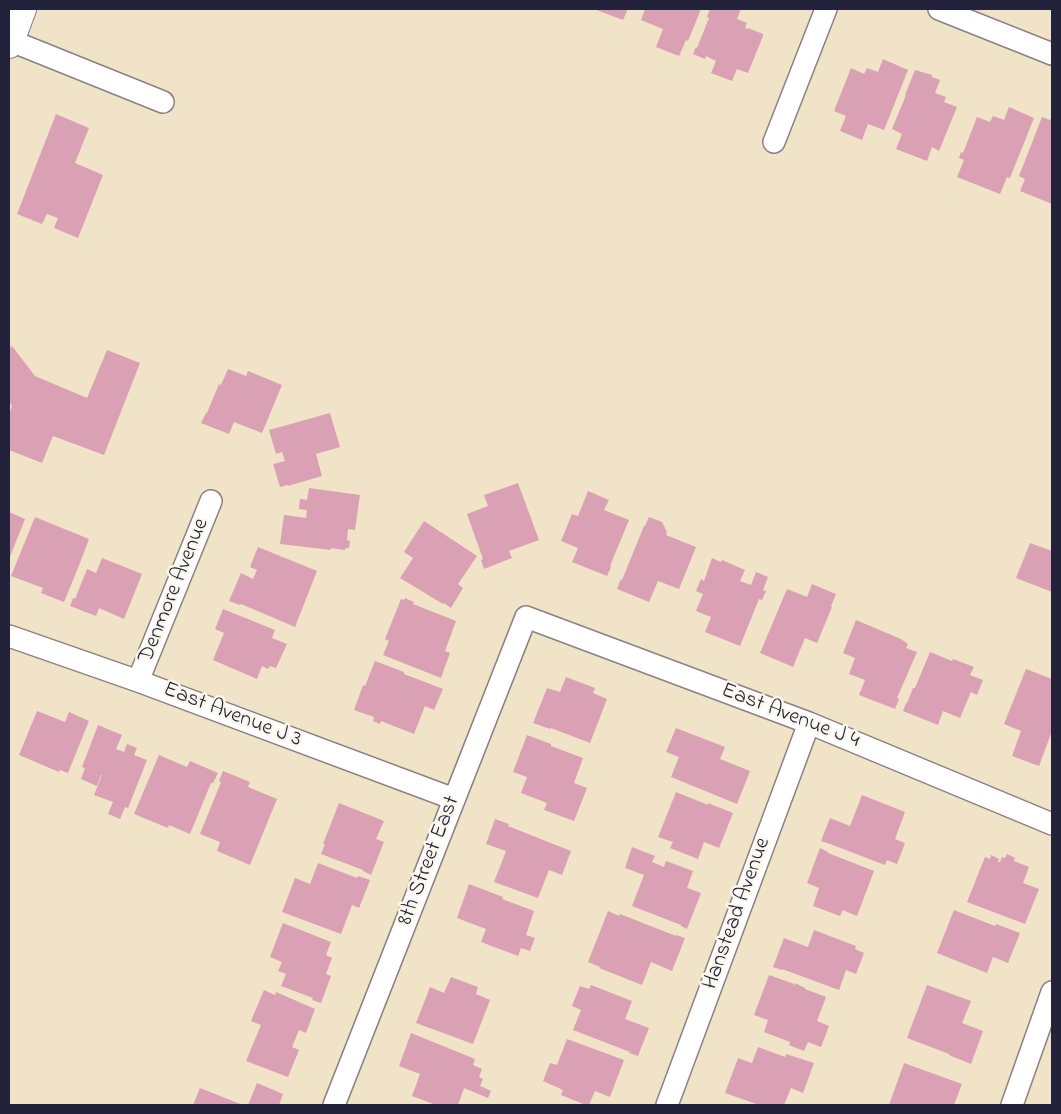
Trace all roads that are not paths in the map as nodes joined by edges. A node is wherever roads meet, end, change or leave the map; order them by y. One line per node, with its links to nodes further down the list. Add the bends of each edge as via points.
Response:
1 (22, 9): 4 (main road)
2 (826, 9): 7 (street)
3 (939, 9): 5 (street)
4 (9, 42): 6 (street)
5 (1052, 54)
6 (163, 102)
7 (774, 142)
8 (211, 501): 11 (street, Denmore Avenue)
9 (526, 617): 12 (street, East Avenue J 4); 13 (street, 8th Street East)
10 (9, 639): 11 (street, East Avenue J 3)
11 (138, 681): 13 (street, East Avenue J 3)
12 (809, 723): 14 (street, East Avenue J 4); 18 (street, Hanstead Avenue)
13 (454, 800): 17 (street, 8th Street East)
14 (1052, 824)
15 (1052, 992): 16 (street)
16 (1016, 1104)
17 (334, 1105)
18 (667, 1105)

